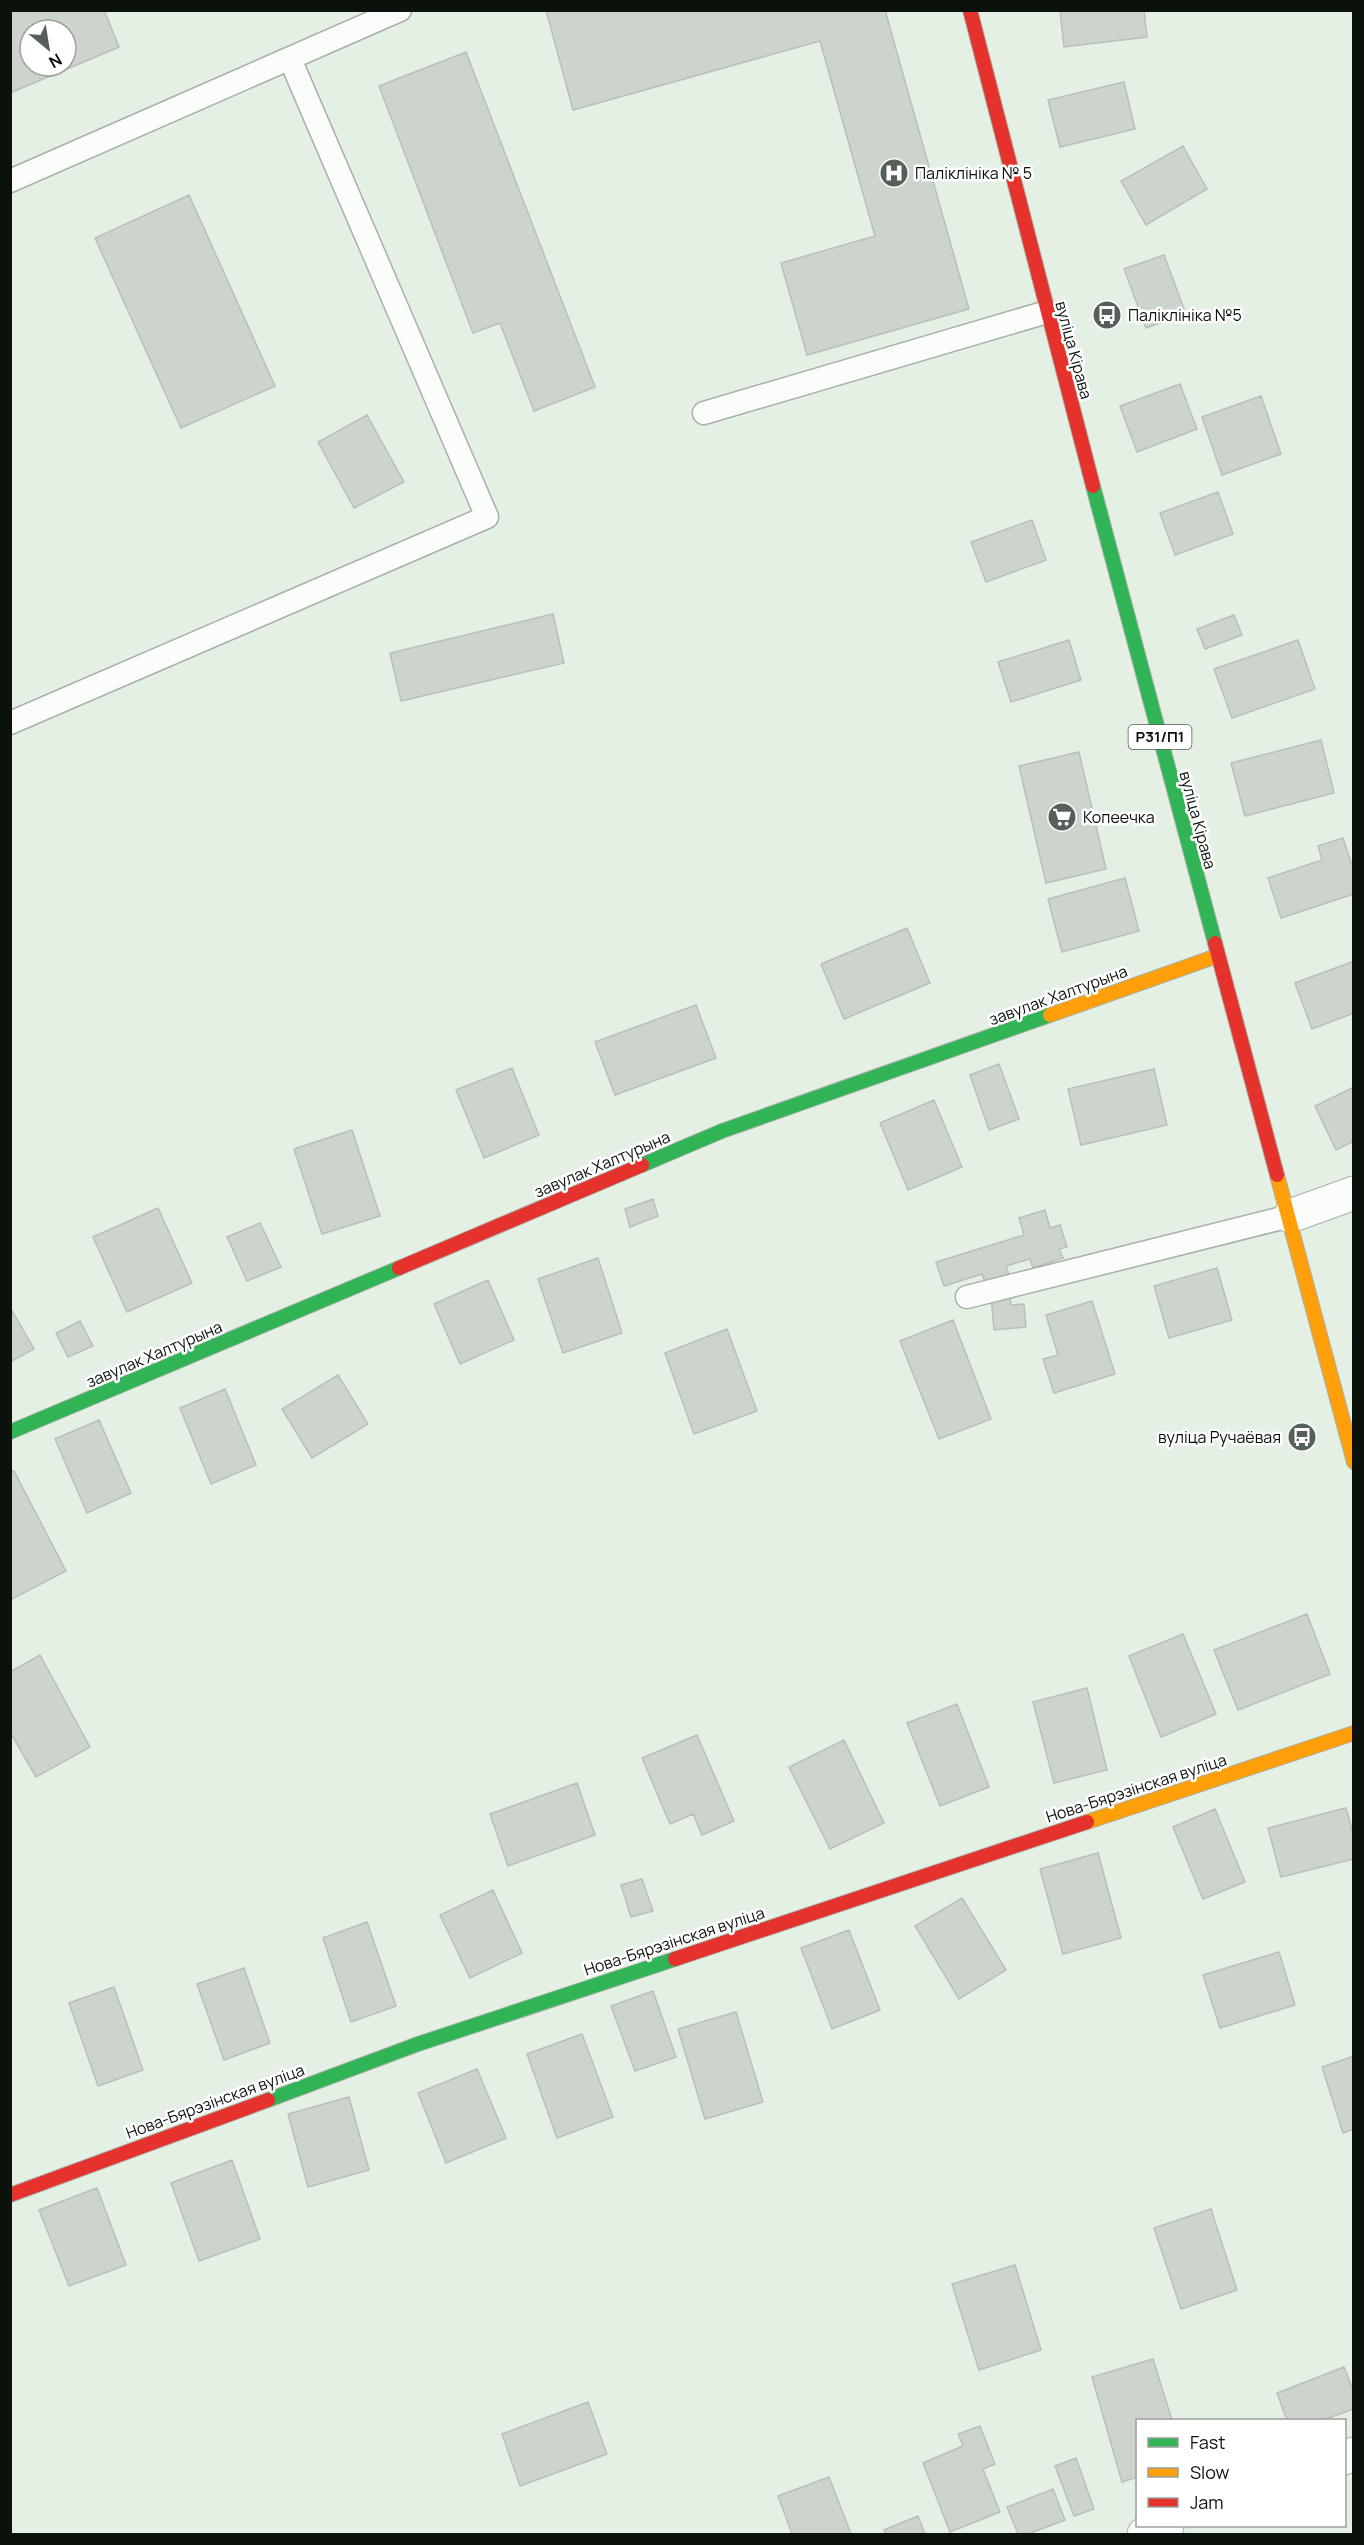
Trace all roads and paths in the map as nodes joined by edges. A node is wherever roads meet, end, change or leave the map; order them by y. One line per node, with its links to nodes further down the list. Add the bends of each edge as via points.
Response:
1 (400, 10): 3 (lane)
2 (970, 10): 5 (street, вуліца Кірава / Р31/П1)
3 (290, 58): 4 (lane); 7 (lane, via 487,517)
4 (10, 181)
5 (1047, 312): 6 (lane); 8 (street, вуліца Кірава / Р31/П1)
6 (704, 413)
7 (10, 723)
8 (1217, 956): 10 (street, вуліца Кірава / Р31/П1); 12 (street, завулак Халтурына, via 722,1131)
9 (1353, 1193): 10 (street)
10 (1290, 1216): 11 (lane); 13 (street, вуліца Кірава / Р31/П1)
11 (967, 1297)
12 (10, 1432)
13 (1353, 1462)
14 (1353, 1733): 15 (street, Нова-Бярэзінская вуліца, via 418,2044)
15 (10, 2194)
16 (1164, 2527): 17 (street)
17 (1144, 2535)

